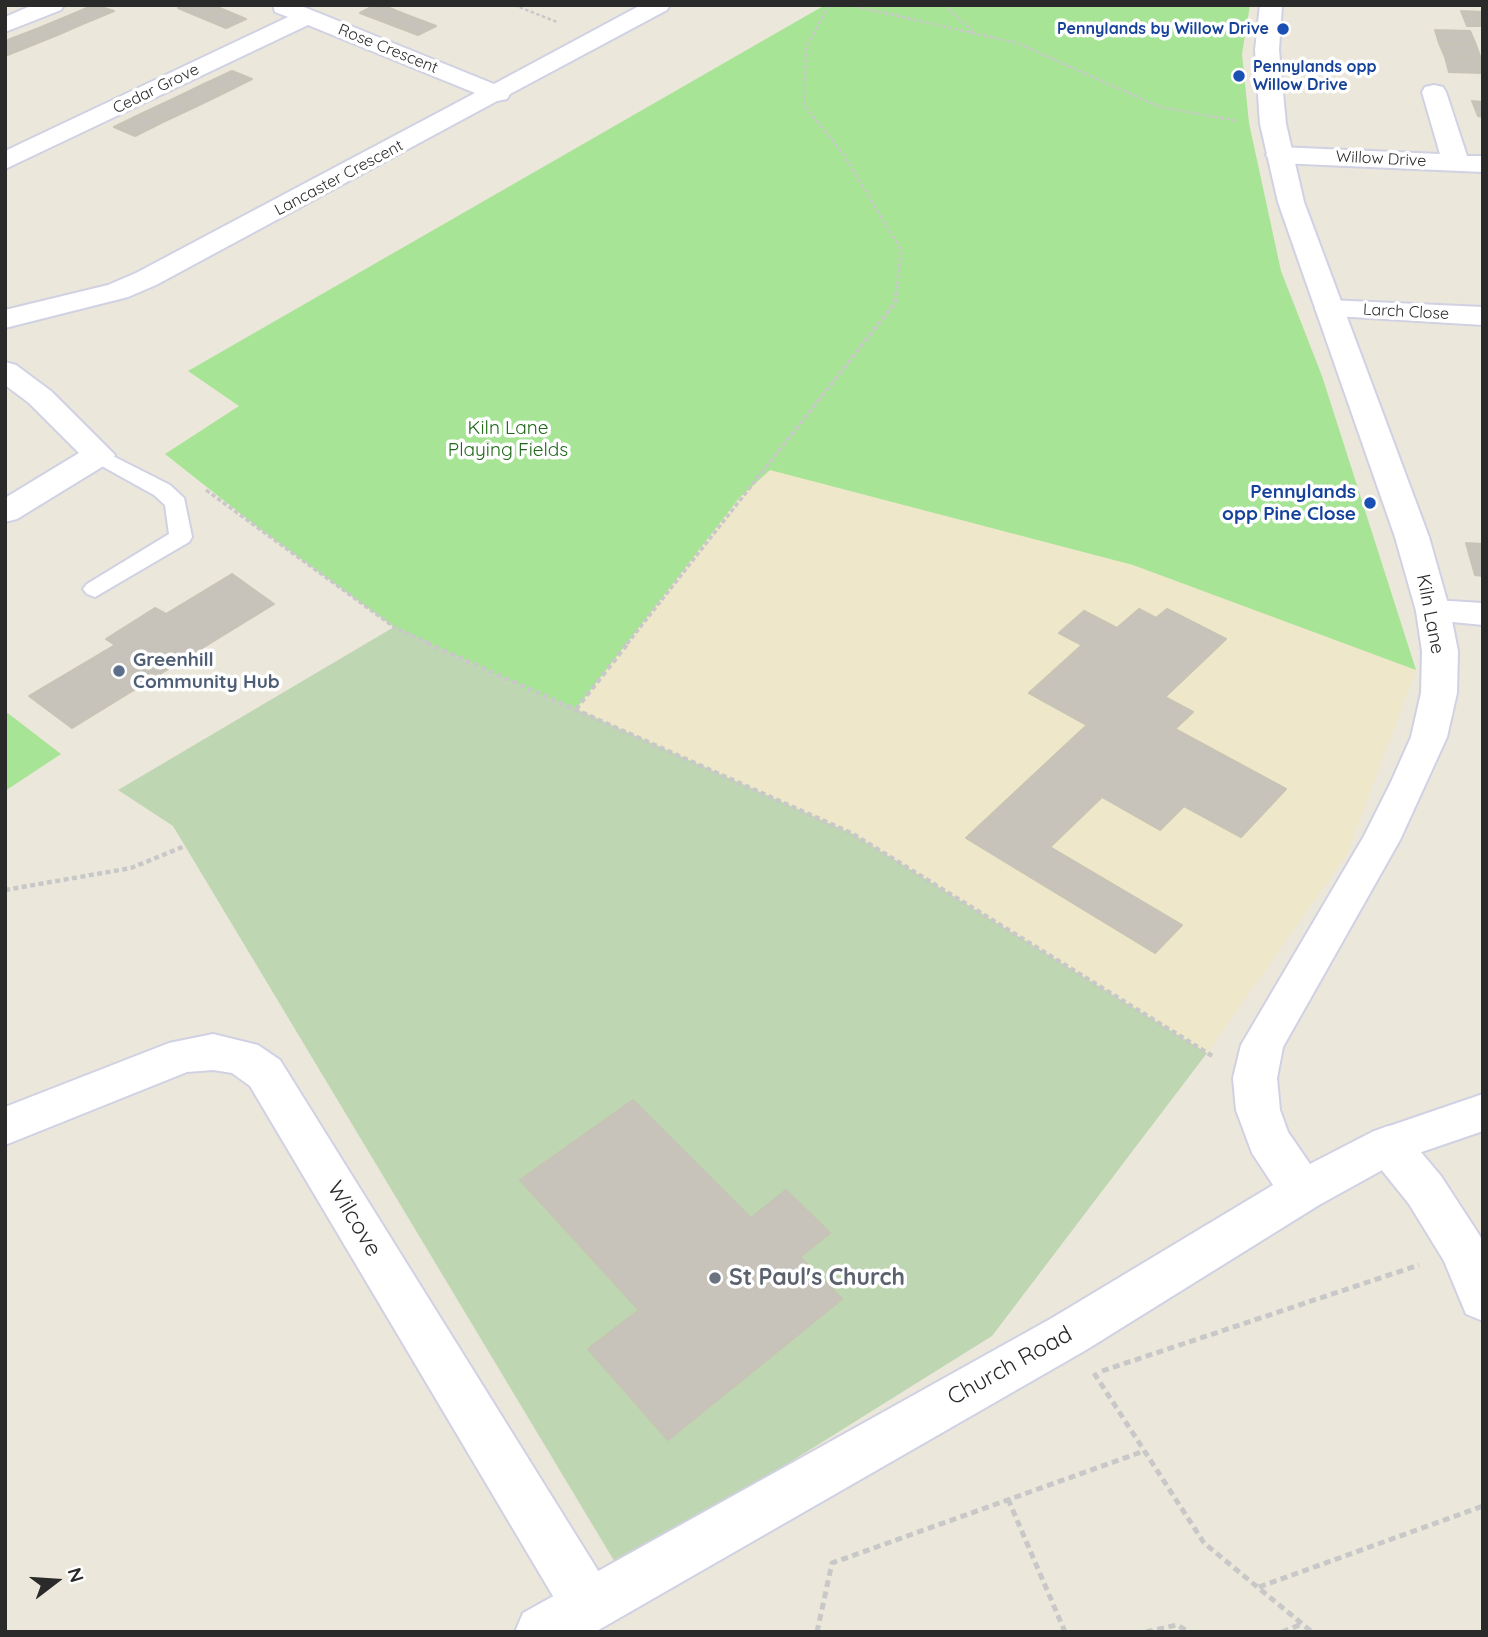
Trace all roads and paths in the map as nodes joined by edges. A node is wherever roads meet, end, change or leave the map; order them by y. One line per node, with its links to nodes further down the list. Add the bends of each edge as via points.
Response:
1 (53, 5): 9 (street)
2 (278, 5): 8 (street, Rose Crescent)
3 (659, 5): 12 (street, Lancaster Crescent)
4 (830, 5): 27 (path, via 806,48 804,105 844,155 901,250 895,303)
5 (849, 5): 10 (path)
6 (944, 5): 10 (path)
7 (1271, 5): 13 (street, Kiln Lane, via 1267,50)
8 (307, 17): 12 (street, Rose Crescent); 14 (street, Cedar Grove)
9 (5, 24)
10 (975, 34): 13 (path, via 1017,43 1160,107)
11 (1434, 92): 15 (street)
12 (498, 94): 19 (street, Lancaster Crescent, via 132,285)
13 (1276, 140): 15 (street, Willow Drive); 17 (street, Kiln Lane, via 1291,202)
14 (5, 162)
15 (1456, 163): 16 (street, Willow Drive)
16 (1483, 164)
17 (1329, 309): 18 (street, Larch Close); 25 (street, Kiln Lane, via 1383,451)
18 (1483, 316)
19 (5, 319)
20 (5, 371): 21 (street, via 40,397)
21 (99, 455): 23 (street); 24 (lane, via 162,490 176,503 181,537)
22 (205, 490): 27 (path, via 394,627)
23 (5, 512)
24 (95, 589)
25 (1433, 611): 26 (street); 30 (street, Kiln Lane, via 1440,651 1439,692 1429,737 1381,840 1262,1045)
26 (1483, 614)
27 (576, 709): 30 (path, via 853,834 1207,1054)
28 (186, 846): 29 (path, via 131,868)
29 (5, 890)
30 (1255, 1078): 34 (street, Kiln Lane, via 1258,1110 1268,1140)
31 (1483, 1112): 33 (street, Church Road)
32 (5, 1126): 42 (street, Wilcove, via 184,1055 213,1052 243,1057 265,1073)
33 (1388, 1145): 34 (street, Church Road); 35 (street, via 1425,1190)
34 (1303, 1191): 37 (street, Church Road)
35 (1463, 1251): 36 (street); 37 (path)
36 (1483, 1299)
37 (1082, 1353): 38 (path); 42 (street, Church Road)
38 (1144, 1451): 39 (path); 41 (path, via 1204,1544)
39 (1008, 1499): 45 (path, via 832,1563); 46 (path)
40 (1483, 1506): 41 (path)
41 (1258, 1587): 43 (path)
42 (588, 1604): 44 (street, Church Road)
43 (1302, 1624): 49 (path); 50 (path)
44 (542, 1632)
45 (817, 1632)
46 (1065, 1632)
47 (1146, 1632): 48 (path, via 1177,1625)
48 (1189, 1632)
49 (1282, 1632)
50 (1312, 1632)

